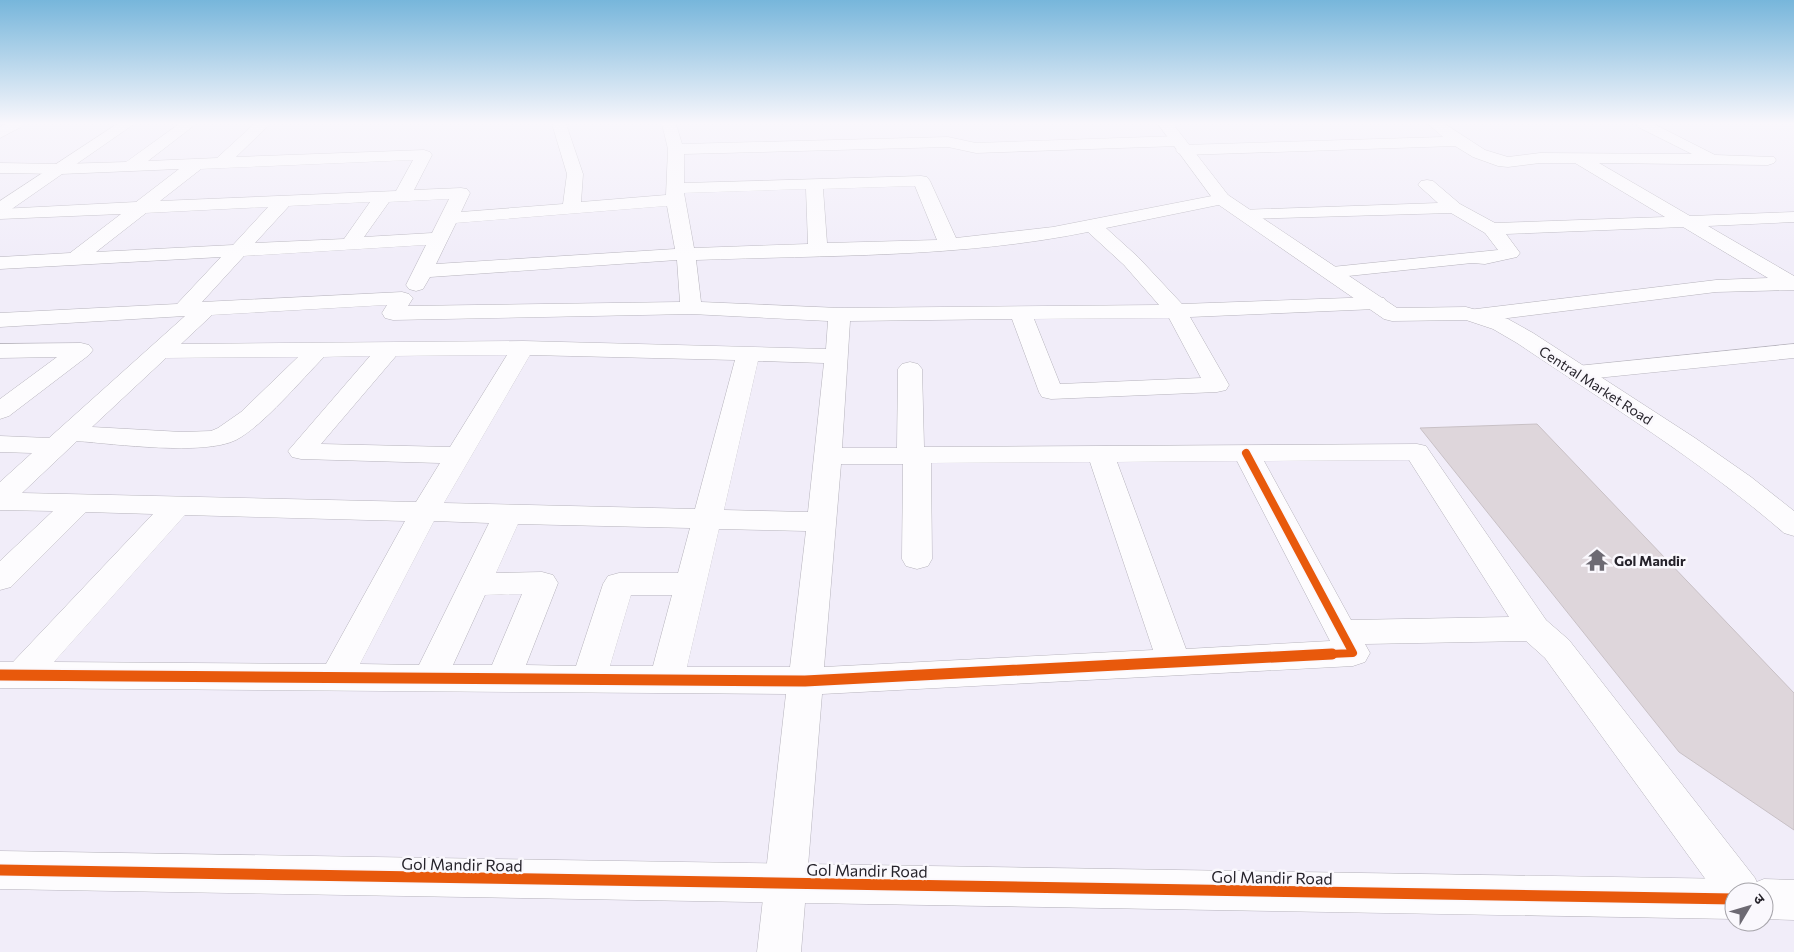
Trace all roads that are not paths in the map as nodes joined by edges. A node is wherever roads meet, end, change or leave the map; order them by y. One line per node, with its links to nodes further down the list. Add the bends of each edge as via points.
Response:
1 (26, 168): 9 (street)
2 (74, 168): 9 (street)
3 (192, 168): 17 (street)
4 (414, 168): 13 (street)
5 (573, 168): 18 (street)
6 (676, 168): 12 (street)
7 (1198, 168): 15 (street)
8 (1596, 168): 25 (street)
9 (61, 169): 14 (street)
10 (814, 184): 12 (street); 30 (street, via 921,181); 31 (street)
11 (1427, 185): 19 (street)
12 (675, 194): 18 (street); 33 (street)
13 (392, 196): 16 (street); 24 (street, via 461,193); 29 (street)
14 (8, 199): 20 (street)
15 (1222, 199): 22 (street, Central Market Road); 26 (street)
16 (284, 201): 17 (street); 32 (street)
17 (142, 208): 21 (street); 34 (street)
18 (570, 208): 24 (street)
19 (1454, 208): 22 (street); 27 (street)
20 (0, 210)
21 (0, 214)
22 (1246, 214): 37 (street, Central Market Road)
23 (1794, 216): 25 (street)
24 (449, 218): 28 (street)
25 (1686, 221): 27 (street); 38 (street)
26 (1092, 225): 30 (street); 43 (street, via 1131,261)
27 (1492, 229): 37 (street, via 1510,253)
28 (439, 238): 29 (street); 36 (street)
29 (350, 244): 32 (street)
30 (949, 245): 31 (street)
31 (818, 249): 33 (street)
32 (238, 251): 34 (street); 41 (street)
33 (686, 254): 36 (street); 42 (street)
34 (75, 259): 35 (street)
35 (0, 263)
36 (423, 271): 39 (street, via 410,299)
37 (1329, 272): 40 (street, Central Market Road)
38 (1793, 284): 46 (street, via 1716,286)
39 (402, 298): 41 (street); 42 (street, via 393,314)
40 (1376, 304): 43 (street); 46 (street, Central Market Road, via 1392,314 1457,312)
41 (196, 308): 47 (street); 52 (street)
42 (691, 308): 45 (street)
43 (1176, 311): 44 (street); 44 (street, via 1217,385 1050,392)
44 (1021, 313): 45 (street)
45 (840, 315): 55 (street)
46 (1476, 315): 57 (street, Central Market Road, via 1520,336)
47 (0, 320)
48 (390, 348): 49 (street); 50 (street); 63 (street, via 301,452)
49 (523, 348): 54 (street); 63 (street)
50 (319, 349): 52 (street); 59 (street, via 250,417 227,434 214,439)
51 (0, 351): 58 (street, via 81,350)
52 (159, 351): 59 (street)
53 (1794, 351): 57 (street)
54 (748, 354): 55 (street); 72 (street)
55 (836, 356): 65 (street)
56 (910, 369): 64 (street, via 910,450)
57 (1577, 373): 74 (street, Central Market Road, via 1678,438)
58 (0, 411)
59 (63, 440): 60 (street); 66 (street)
60 (0, 444)
61 (1246, 453): 62 (street); 79 (street, via 1417,452); 80 (street)
62 (1101, 454): 64 (street); 81 (street)
63 (458, 455): 70 (street)
64 (917, 455): 65 (street); 75 (street)
65 (828, 456): 73 (street)
66 (0, 498)
67 (0, 502): 68 (street)
68 (78, 504): 69 (street); 76 (street)
69 (177, 506): 70 (street); 82 (street)
70 (424, 512): 71 (street); 83 (street)
71 (508, 514): 72 (street); 77 (street)
72 (707, 519): 73 (street); 78 (street)
73 (821, 522): 88 (street)
74 (1794, 526)
75 (917, 559)
76 (0, 579)
77 (474, 584): 84 (street); 85 (street, via 542,583)
78 (691, 584): 86 (street, via 619,584); 87 (street)
79 (1534, 629): 80 (street); 91 (street, via 1557,650)
80 (1342, 632): 81 (street, via 1353,653)
81 (1174, 662): 88 (street)
82 (11, 675): 83 (street)
83 (336, 677): 84 (street)
84 (430, 678): 85 (street)
85 (504, 678): 86 (street)
86 (588, 679): 87 (street)
87 (667, 680): 88 (street)
88 (805, 681): 90 (street)
89 (0, 870): 90 (street, Gol Mandir Road)
90 (784, 882): 92 (street, Gol Mandir Road); 95 (street)
91 (1732, 882)
92 (1724, 899)
93 (1774, 899): 94 (street)
94 (1794, 900)
95 (779, 952)

